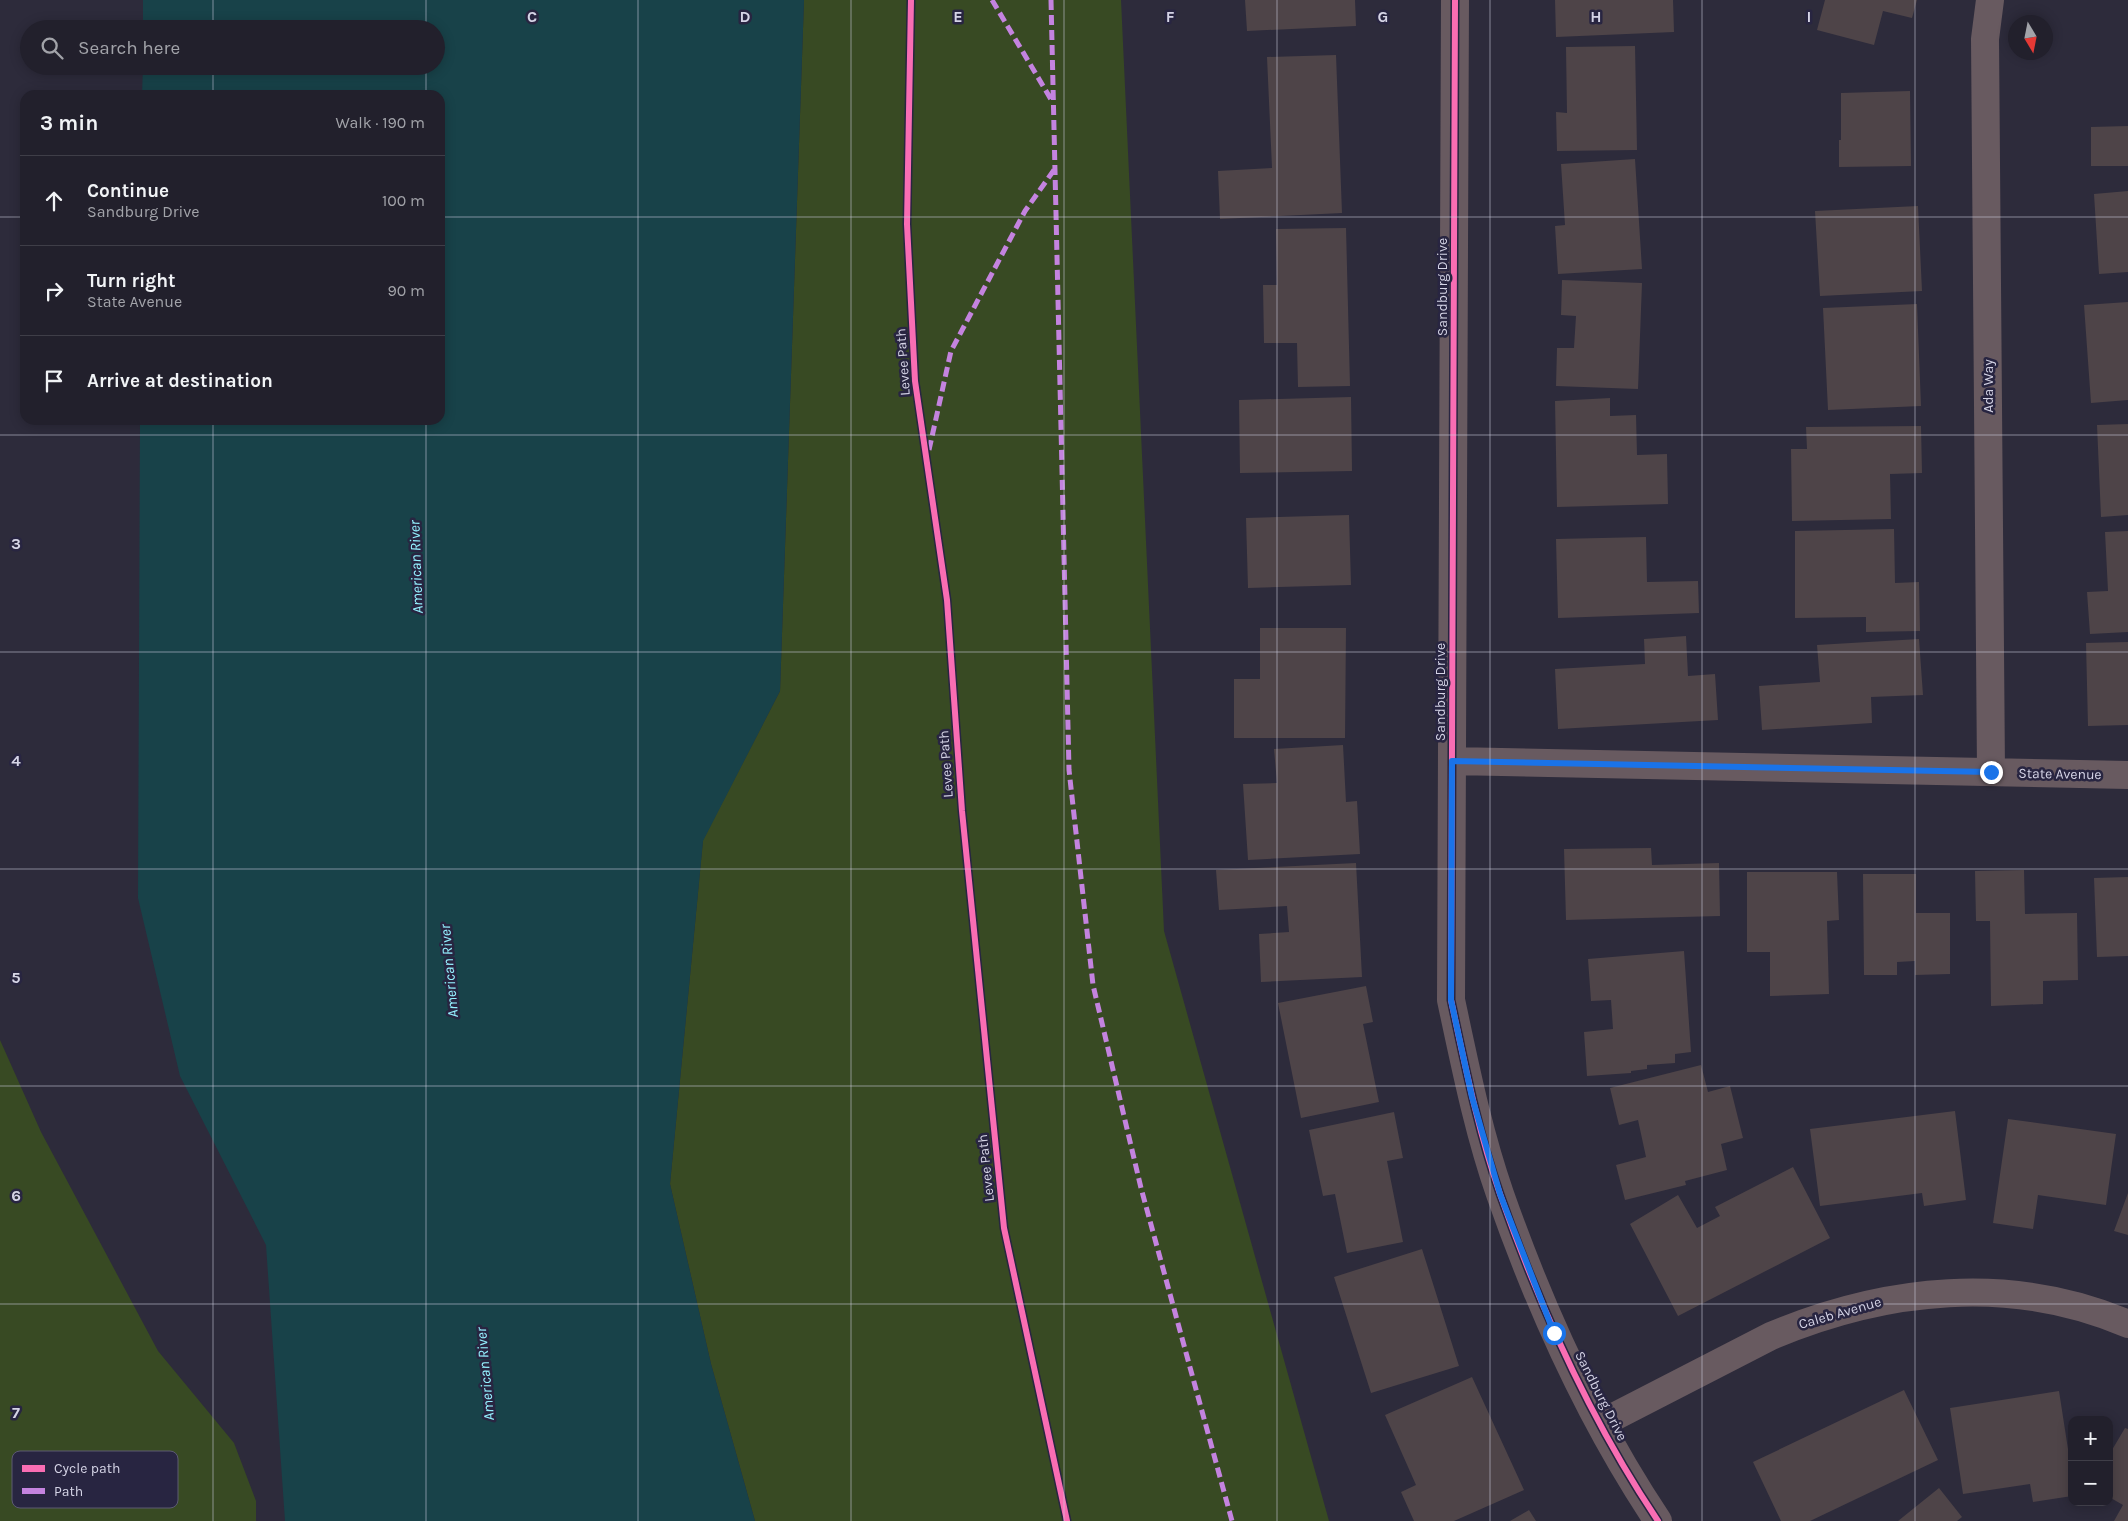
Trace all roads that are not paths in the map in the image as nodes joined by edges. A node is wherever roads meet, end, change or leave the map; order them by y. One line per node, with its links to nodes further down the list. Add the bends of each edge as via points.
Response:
1 (1455, 0): 3 (street, Sandburg Drive)
2 (1990, 0): 4 (street, Ada Way, via 1985,39)
3 (1452, 761): 4 (street, State Avenue); 7 (street, Sandburg Drive, via 1451,1000 1472,1097 1500,1194 1554,1333)
4 (1991, 772): 5 (street, State Avenue)
5 (2128, 776)
6 (2128, 1324): 7 (street, Caleb Avenue, via 2107,1314 2046,1299 1984,1292 1921,1294 1860,1305 1771,1336)
7 (1600, 1424): 8 (street, Sandburg Drive)
8 (1658, 1521)

